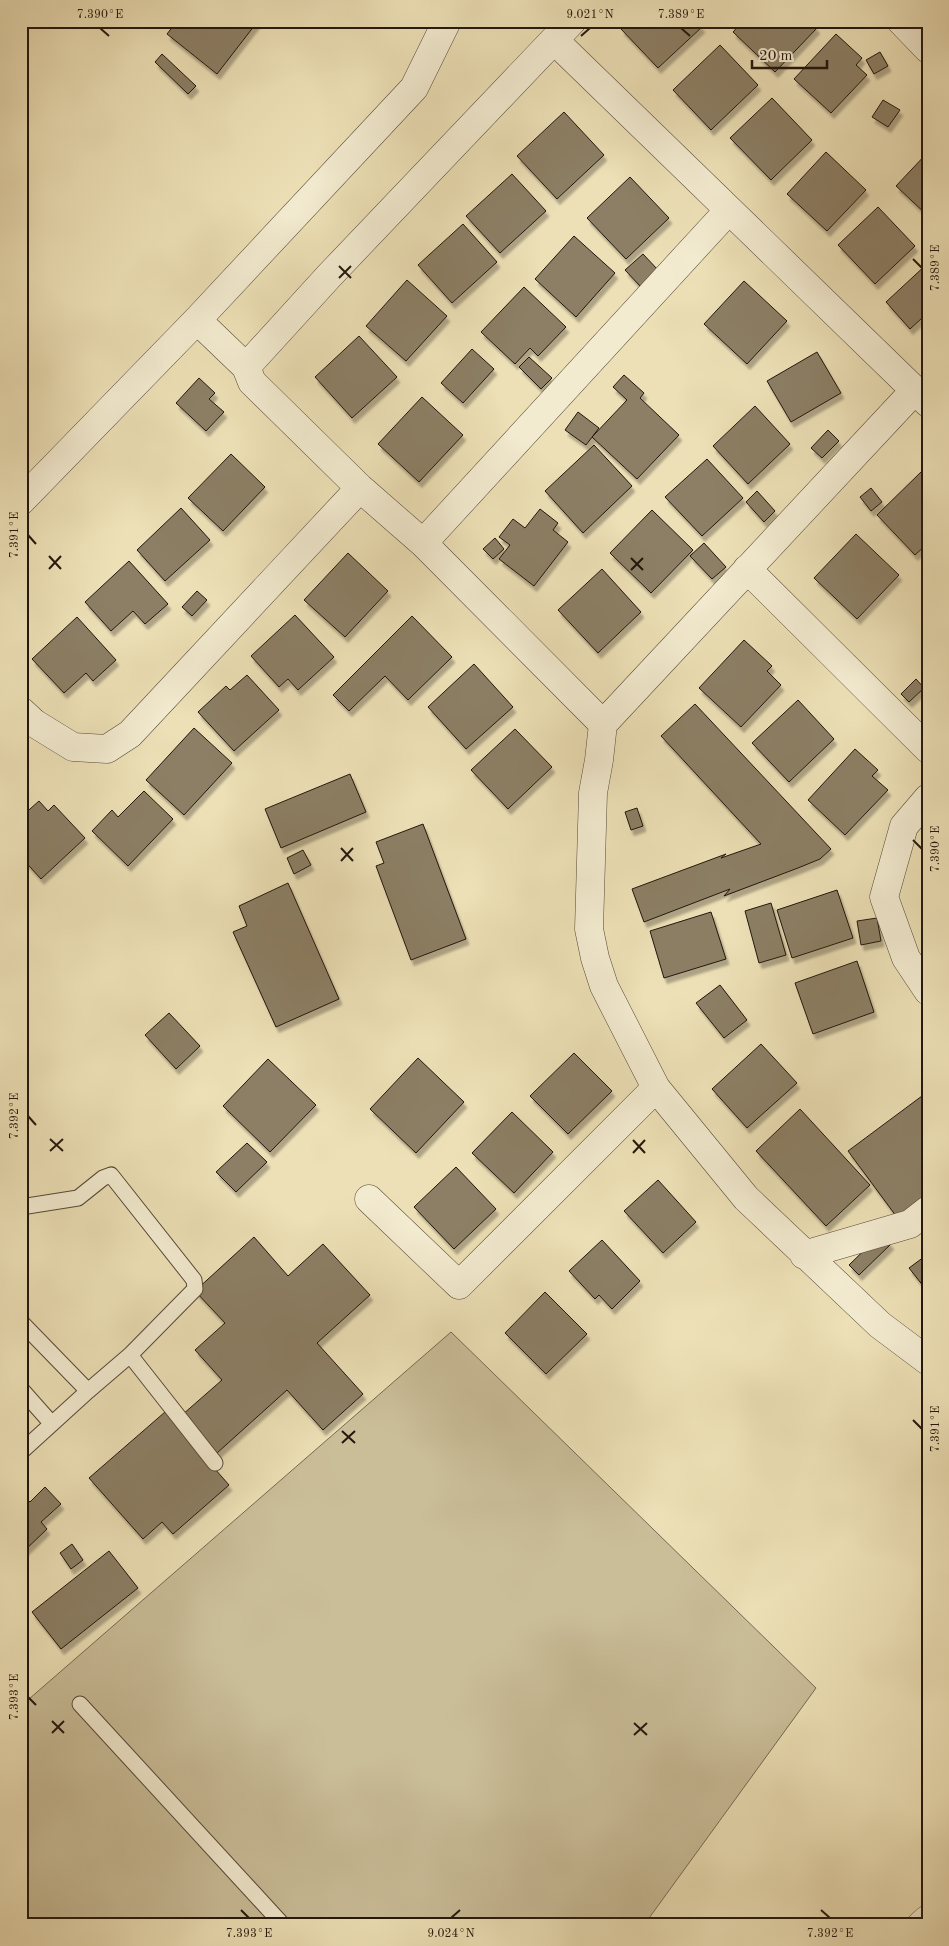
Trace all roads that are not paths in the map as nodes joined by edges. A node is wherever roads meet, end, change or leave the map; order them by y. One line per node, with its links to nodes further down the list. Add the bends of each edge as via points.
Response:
1 (447, 21): 6 (street, via 414,88)
2 (901, 21): 4 (street)
3 (563, 30): 5 (street); 7 (street)
4 (928, 49)
5 (729, 210): 8 (street); 11 (street)
6 (197, 320): 7 (street); 10 (street)
7 (246, 367): 9 (street, via 252,382)
8 (921, 397): 12 (street)
9 (360, 488): 11 (street); 13 (street, via 122,739 106,749 73,747)
10 (21, 501)
11 (423, 544): 14 (street)
12 (748, 570): 14 (street); 15 (street)
13 (21, 712)
14 (603, 724): 19 (street, via 593,793 589,929 604,986)
15 (928, 749)
16 (928, 798): 17 (street, via 904,826 884,897)
17 (917, 954): 18 (street)
18 (928, 991)
19 (656, 1088): 20 (street, via 459,1285); 23 (street, via 746,1198)
20 (369, 1199)
21 (21, 1206): 25 (lane, via 78,1198 111,1175 194,1280 195,1289 188,1298)
22 (928, 1210): 23 (street, via 910,1224)
23 (804, 1254): 26 (street, via 880,1325)
24 (21, 1322): 28 (lane)
25 (130, 1355): 28 (lane); 31 (lane)
26 (928, 1361)
27 (21, 1389): 29 (lane)
28 (88, 1391): 29 (lane)
29 (52, 1424): 30 (lane)
30 (21, 1452)
31 (215, 1463)
32 (80, 1704): 34 (lane)
33 (928, 1919): 35 (street)
34 (282, 1925)
35 (921, 1925)

